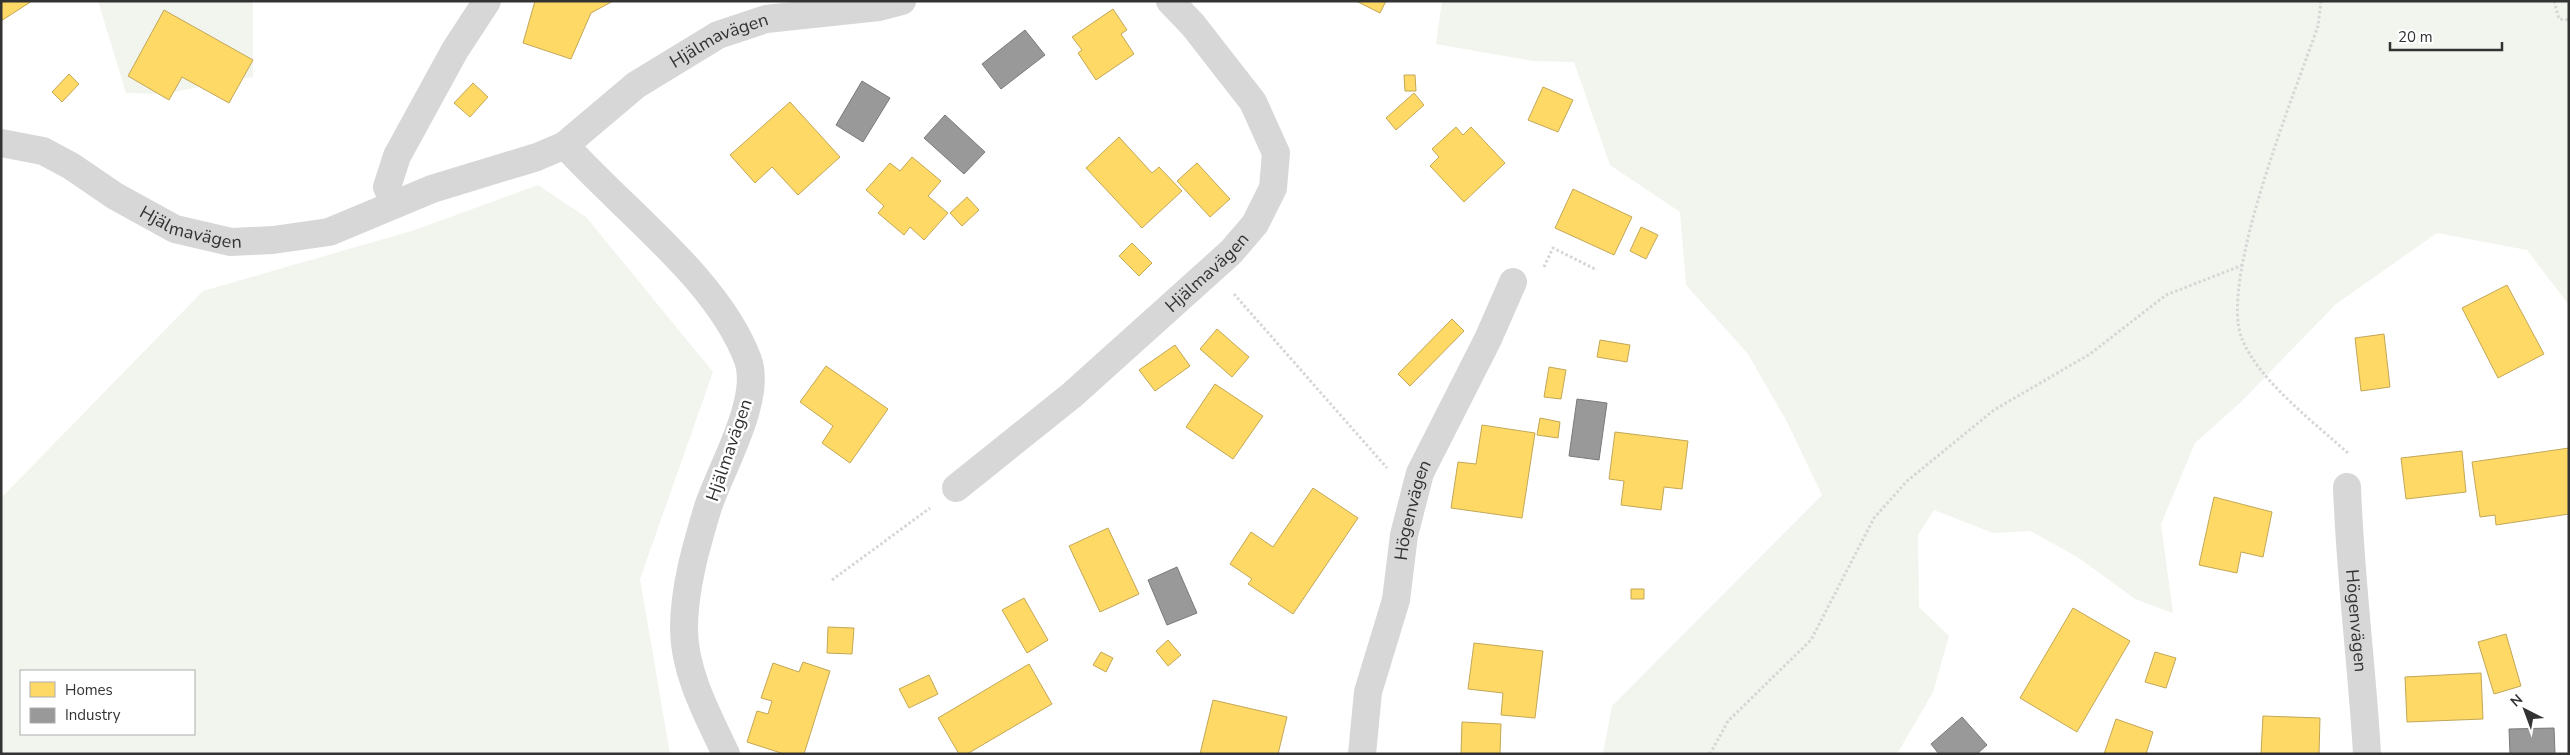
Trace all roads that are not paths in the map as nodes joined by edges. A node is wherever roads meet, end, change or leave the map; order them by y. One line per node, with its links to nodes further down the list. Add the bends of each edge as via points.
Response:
1 (487, 1): 6 (street, via 455,50 397,156 387,187)
2 (902, 1): 5 (street, Hjälmavägen, via 879,7 766,19 718,35 636,85)
3 (1170, 1): 9 (street, Hjälmavägen, via 1193,25 1253,102 1276,153 1273,188 1255,224 1212,270 1072,395)
4 (1, 143): 6 (street, Hjälmavägen, via 43,151 175,229 231,242 329,232)
5 (565, 145): 6 (street, Hjälmavägen); 10 (street, Hjälmavägen, via 707,290 732,326 749,362 750,395 739,434 709,506 686,591 684,631 688,664)
6 (394, 203)
7 (1513, 282): 11 (street, Högenvägen, via 1420,472 1404,535 1396,600 1368,692)
8 (2347, 487): 12 (street, Högenvägen, via 2349,560)
9 (956, 488)
10 (726, 754)
11 (1362, 754)
12 (2367, 754)

